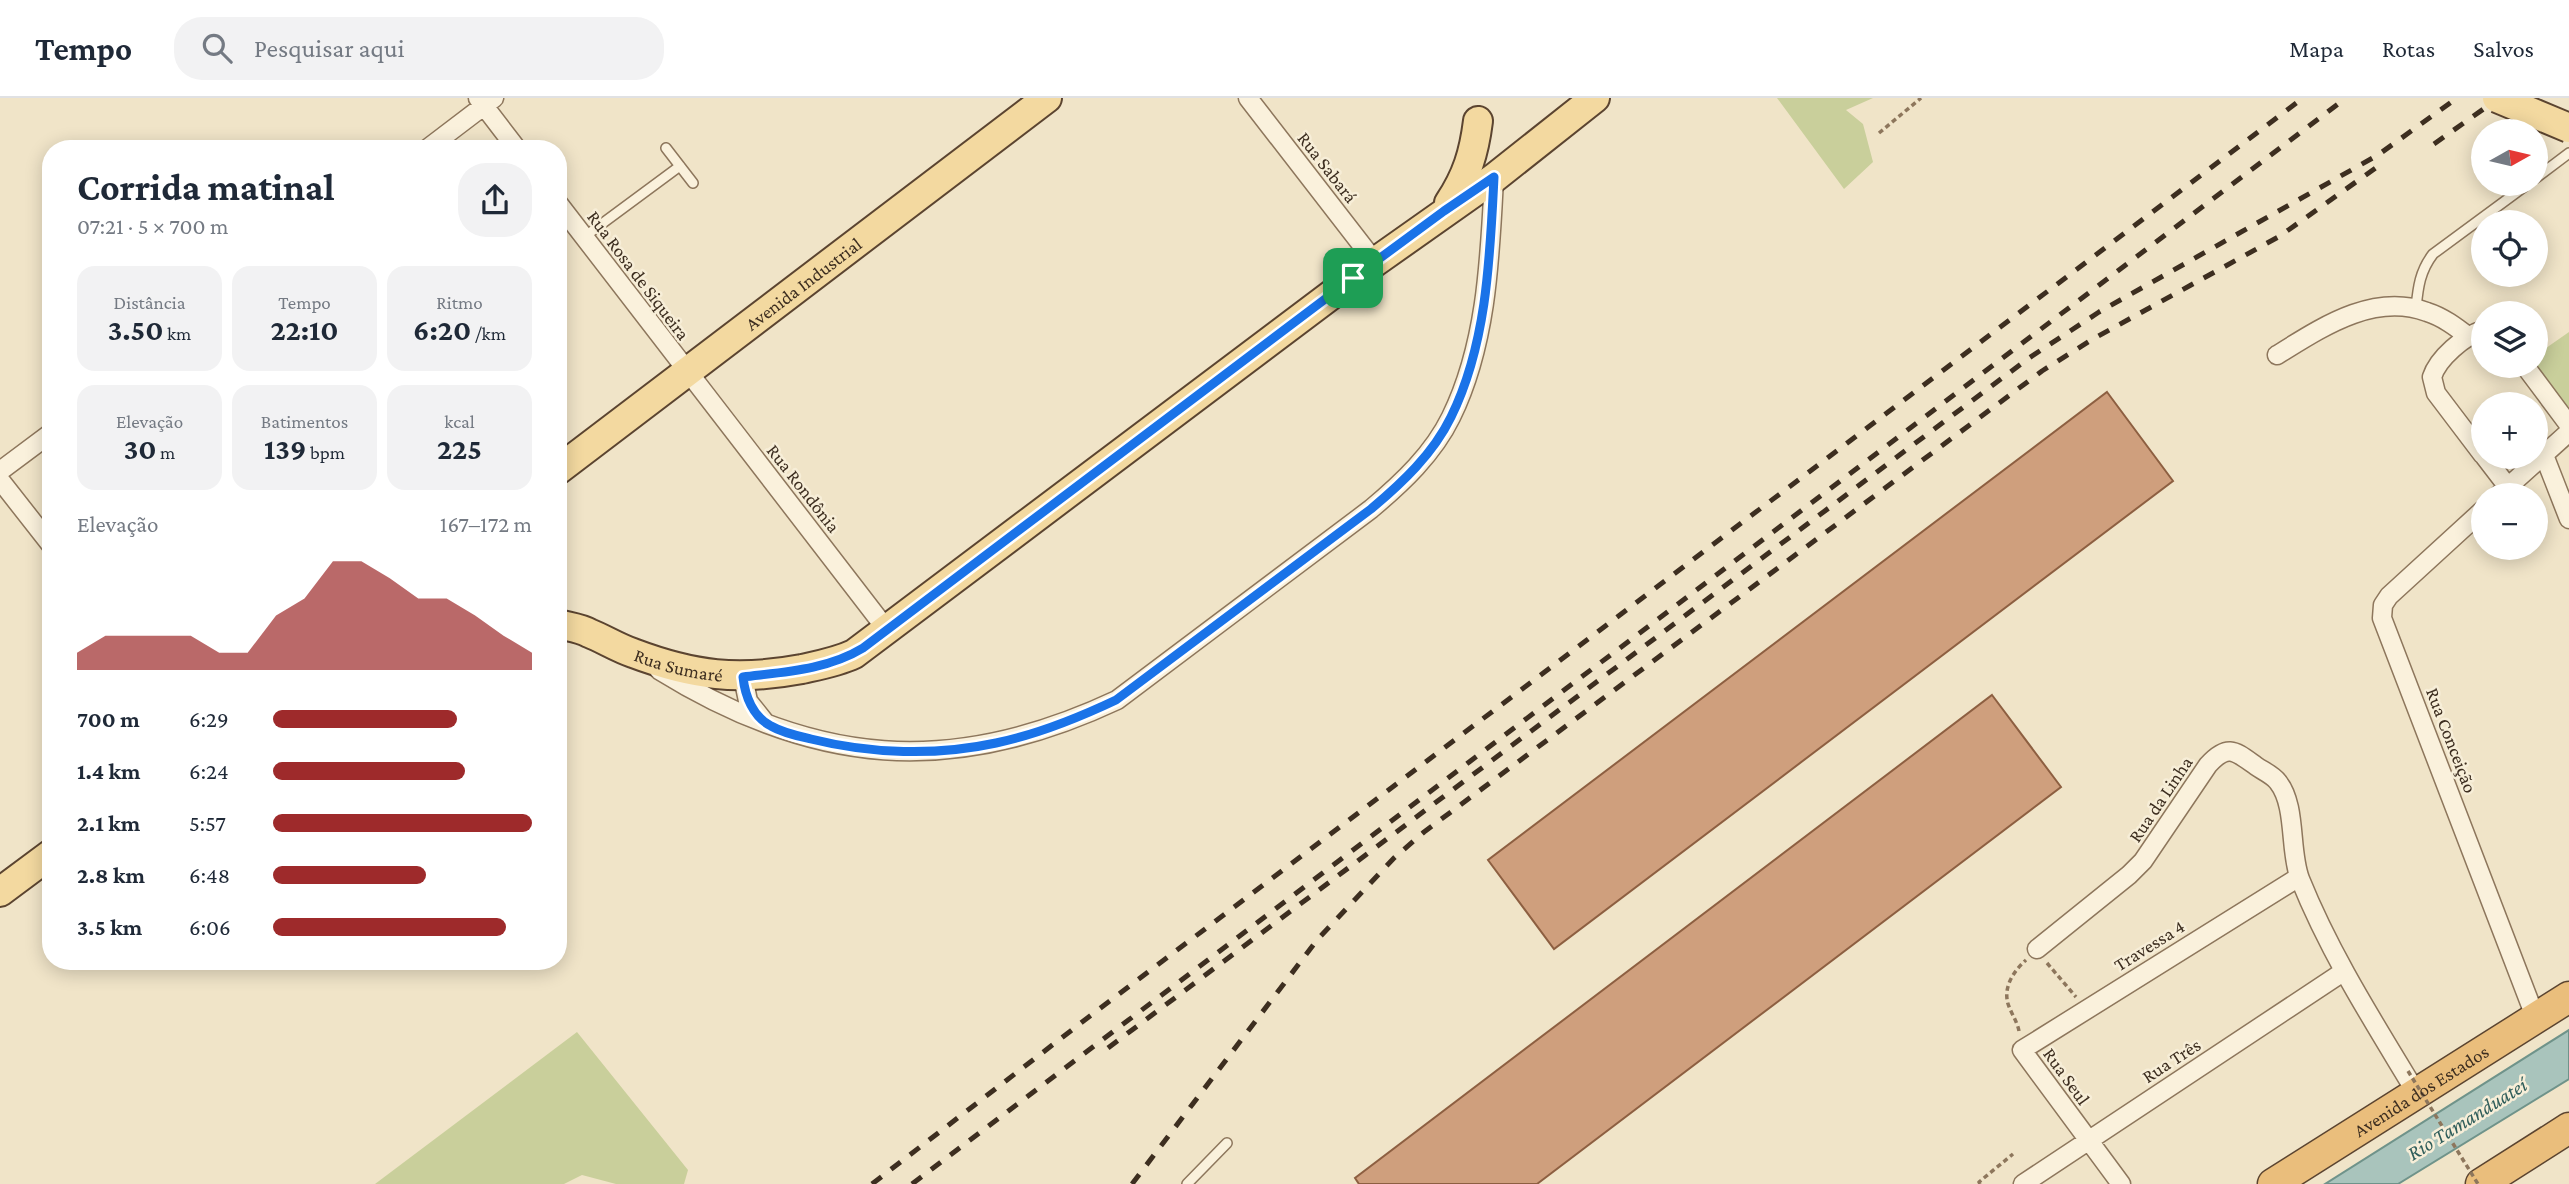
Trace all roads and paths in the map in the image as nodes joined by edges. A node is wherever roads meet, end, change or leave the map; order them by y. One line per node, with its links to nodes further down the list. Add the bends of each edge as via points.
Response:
1 (1047, 98): 28 (main road, Avenida Industrial)
2 (1248, 98): 23 (street, Rua Sabará)
3 (1595, 98): 12 (main road, Rua Sumaré)
4 (1921, 98): 9 (path)
5 (2497, 98): 8 (main road, bridge)
6 (485, 100): 10 (street); 11 (street)
7 (1478, 119): 12 (main road, via 1503,148); 17 (main road); 20 (main road, via 1471,164)
8 (2569, 128)
9 (1879, 133)
10 (438, 140)
11 (511, 140)
12 (1534, 144): 17 (main road, Rua Sumaré)
13 (666, 148): 15 (lane)
14 (2569, 153): 16 (lane)
15 (680, 166): 18 (lane); 22 (lane)
16 (2548, 169)
17 (1494, 177): 20 (main road, Rua Sumaré); 50 (street, via 1491,248 1471,367 1451,418 1425,456 1371,509 1116,700 1073,720 995,743 892,752 826,743)
18 (693, 183)
19 (2512, 196): 24 (lane, via 2434,254 2421,274)
20 (1444, 211): 23 (main road, Rua Sumaré)
21 (567, 215): 22 (street, Rua Rosa de Siqueira)
22 (584, 237): 28 (street, Rua Rosa de Siqueira)
23 (1375, 262): 46 (main road, Rua Sumaré)
24 (2416, 308): 25 (street); 27 (street, via 2353,313)
25 (2471, 331)
26 (2471, 337): 32 (street, via 2435,366 2432,377 2432,385)
27 (2277, 355)
28 (687, 372): 35 (main road, Avenida Industrial); 46 (street, Rua Rondônia)
29 (2534, 378): 30 (street)
30 (2569, 425)
31 (2569, 432): 34 (street)
32 (2471, 438)
33 (42, 440): 38 (street)
34 (2548, 451)
35 (567, 463)
36 (2548, 465): 41 (street)
37 (2528, 469): 40 (street)
38 (0, 471)
39 (0, 480): 43 (street)
40 (2513, 483)
41 (2569, 519)
42 (2471, 521): 58 (street, Rua Conceição, via 2389,596 2382,618)
43 (42, 534)
44 (567, 614): 47 (main road, Rua Sumaré)
45 (567, 626): 47 (main road, Rua Sumaré)
46 (887, 630): 49 (main road, Rua Sumaré, via 835,661)
47 (587, 631): 48 (main road, Rua Sumaré)
48 (632, 653): 49 (main road, Rua Sumaré, via 689,671); 50 (street, via 705,697)
49 (743, 677): 50 (street, via 748,701)
50 (769, 726)
51 (42, 861): 53 (main road)
52 (2299, 877): 54 (street, Rua da Linha, via 2285,794 2277,781 2236,752 2227,751 2208,765 2143,861); 55 (street, Rua da Linha); 57 (street, Travessa 4)
53 (0, 892)
54 (2037, 949): 57 (path); 59 (path, Rua Seul, via 2013,972 2007,999 2017,1020)
55 (2343, 972): 60 (street, Rua da Linha); 62 (street, Rua Três)
56 (2569, 997): 58 (highway, Avenida dos Estados)
57 (2087, 1009): 59 (street, Travessa 4)
58 (2536, 1018): 60 (highway, Avenida dos Estados)
59 (2022, 1050): 62 (street, Rua Seul)
60 (2412, 1083): 69 (highway, Avenida dos Estados); 70 (path, bridge)
61 (2569, 1128): 70 (highway)
62 (2087, 1140): 67 (street, Rua Três); 68 (street, Rua Seul)
63 (1227, 1143): 65 (lane)
64 (2013, 1154): 66 (path)
65 (1187, 1184)
66 (1980, 1184)
67 (2023, 1184)
68 (2121, 1184)
69 (2273, 1184)
70 (2479, 1184)

